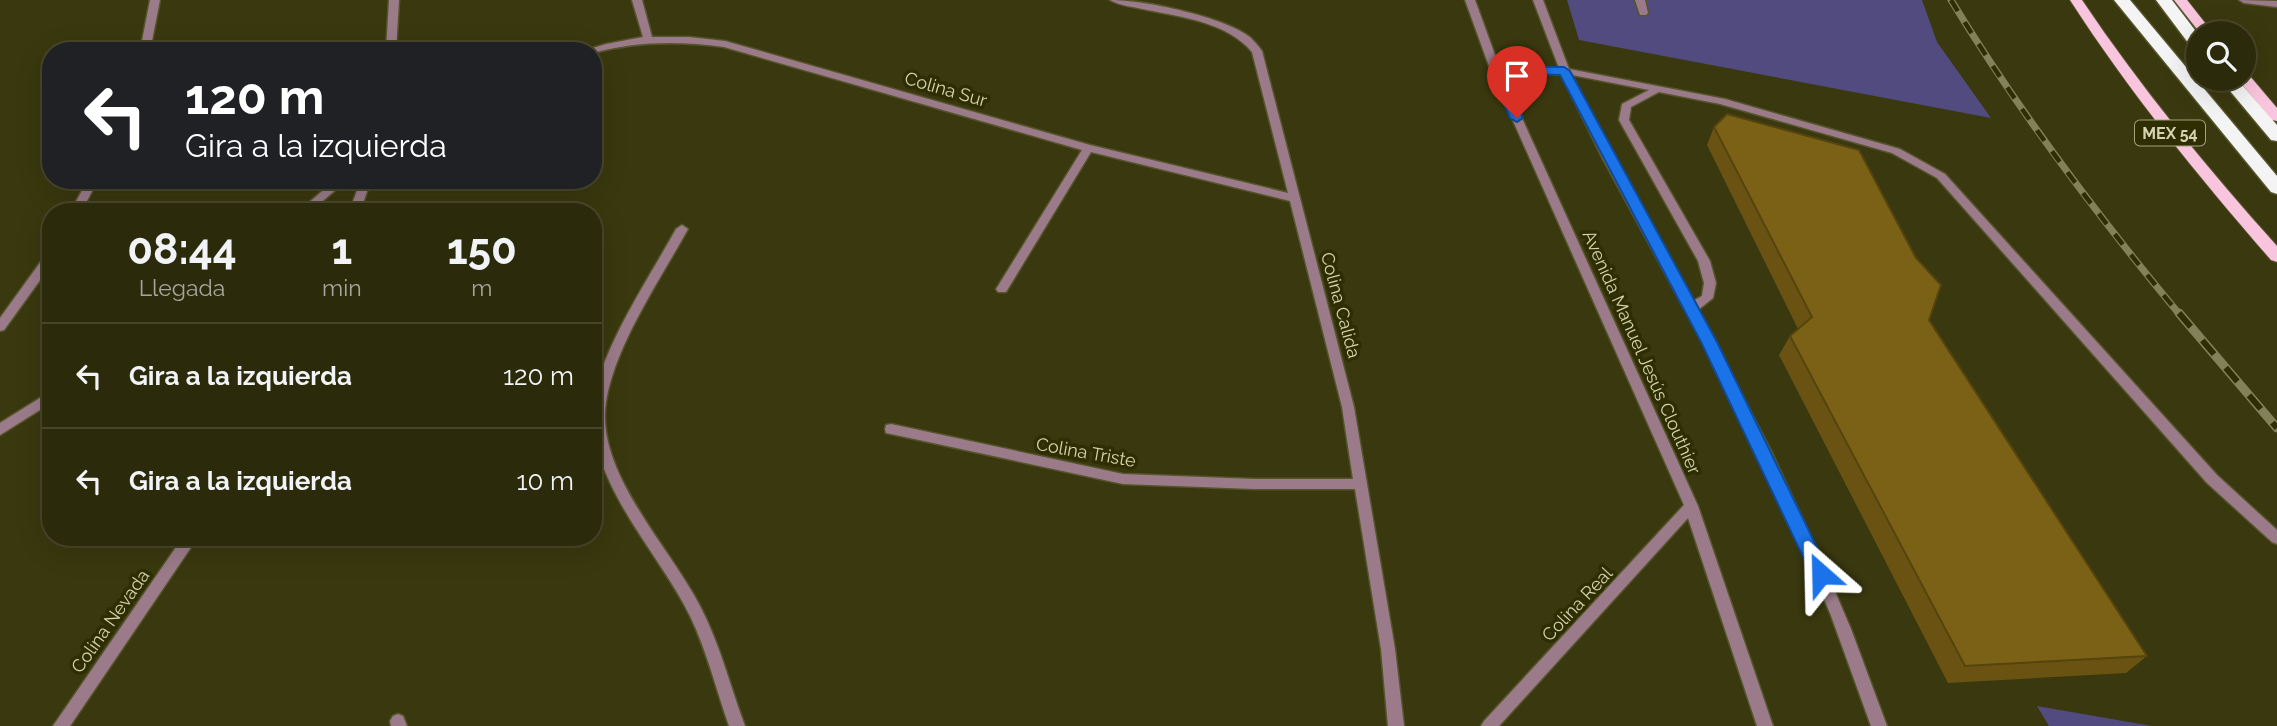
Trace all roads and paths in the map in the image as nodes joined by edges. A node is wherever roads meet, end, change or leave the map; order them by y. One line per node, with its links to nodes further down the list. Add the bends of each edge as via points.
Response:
1 (155, 0): 18 (street)
2 (394, 0): 19 (street)
3 (637, 0): 17 (street)
4 (1115, 0): 31 (street, Colina Calida, via 1233,29 1253,42)
5 (1470, 0): 21 (street, Avenida Manuel Jesús Clouthier)
6 (1538, 0): 22 (street)
7 (1640, 0): 14 (street)
8 (2076, 0): 34 (main road, MEX 54, via 2121,71 2190,159)
9 (2122, 0): 29 (highway)
10 (2164, 0): 16 (highway)
11 (2180, 0): 15 (main road)
12 (2244, 0): 13 (street)
13 (2277, 4)
14 (1643, 12)
15 (2197, 21)
16 (2186, 29)
17 (647, 37): 20 (street, Colina Sur); 28 (street, Colina Sur, via 725,44)
18 (147, 42)
19 (392, 42)
20 (602, 48)
21 (1495, 69): 22 (street); 45 (street, Avenida Manuel Jesús Clouthier)
22 (1564, 71): 23 (street); 37 (street)
23 (1658, 89): 37 (street, via 1626,106 1623,120 1704,261 1710,283 1707,298); 46 (street, via 1721,101 1896,151 1941,176 2212,479)
24 (2238, 91): 27 (highway)
25 (2255, 91): 26 (main road)
26 (2277, 117)
27 (2277, 136)
28 (1088, 148): 31 (street, Colina Sur); 36 (street)
29 (2277, 188)
30 (331, 189): 32 (street)
31 (1293, 198): 44 (street, Colina Calida, via 1348,407)
32 (314, 203)
33 (682, 229): 39 (street, via 614,357)
34 (2277, 256)
35 (42, 269): 38 (street)
36 (1002, 289)
37 (1692, 308): 53 (street, via 1832,598)
38 (0, 327)
39 (602, 395)
40 (42, 402): 42 (street)
41 (891, 429): 44 (street, Colina Triste, via 1123,479)
42 (0, 430)
43 (602, 447): 49 (street, via 628,503 696,611)
44 (1362, 484): 50 (street, Colina Calida)
45 (1691, 506): 51 (street, Colina Real); 52 (street, Avenida Manuel Jesús Clouthier)
46 (2277, 538)
47 (185, 546): 48 (street, Colina Nevada)
48 (61, 726)
49 (737, 726)
50 (1396, 726)
51 (1489, 726)
52 (1765, 726)
53 (1879, 726)

